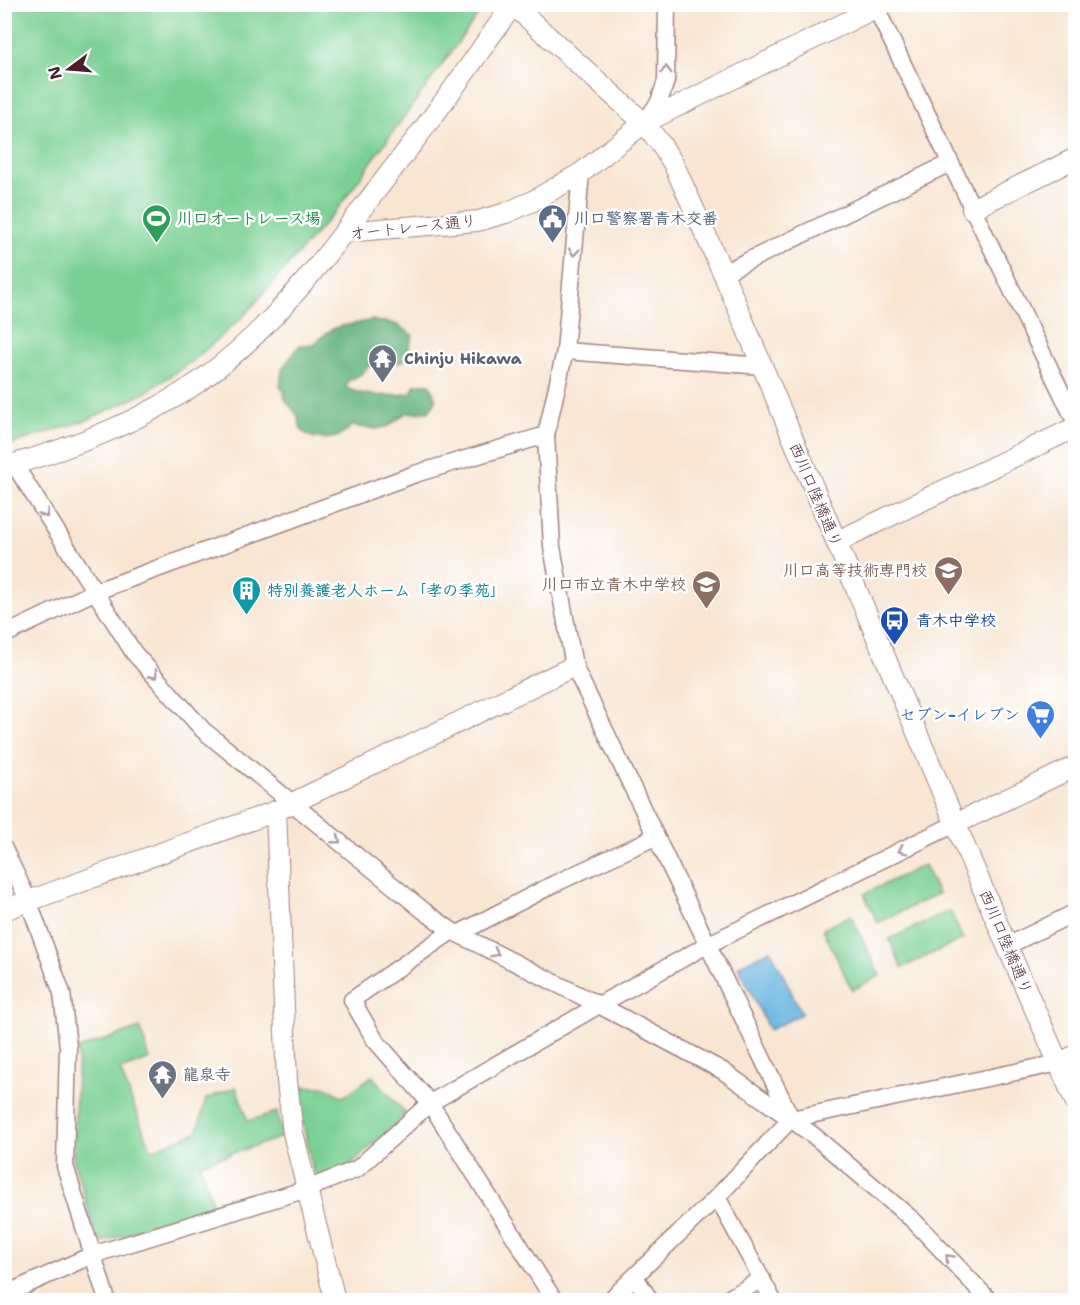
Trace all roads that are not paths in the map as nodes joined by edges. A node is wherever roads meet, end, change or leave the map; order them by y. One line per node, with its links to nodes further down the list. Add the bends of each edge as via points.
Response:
1 (667, 4): 4 (street, one-way to 1, via 659,102 666,81)
2 (512, 5): 4 (street, 西川口陸橋通り); 9 (street)
3 (878, 6): 4 (street, オートレース通り); 6 (street)
4 (644, 123): 7 (street, オートレース通り); 10 (street, 西川口陸橋通り, via 673,163)
5 (1076, 158): 8 (street)
6 (950, 163): 8 (street); 10 (street)
7 (581, 172): 9 (street, オートレース通り, via 533,201 478,221); 11 (street, one-way to 11)
8 (972, 209): 13 (street)
9 (344, 232): 15 (street, オートレース通り, via 279,313 199,381 128,423)
10 (723, 273): 12 (street, 西川口陸橋通り)
11 (565, 351): 12 (street); 14 (street)
12 (762, 366): 16 (street, 西川口陸橋通り)
13 (1076, 425): 16 (street)
14 (546, 435): 17 (street, via 415,474); 19 (street, via 552,547)
15 (9, 465): 17 (street, one-way to 17)
16 (837, 542): 22 (street, 西川口陸橋通り)
17 (94, 592): 18 (street); 21 (street, one-way to 21, via 134,653 203,730)
18 (4, 635)
19 (574, 666): 21 (street); 23 (street)
20 (1076, 766): 22 (street)
21 (284, 807): 25 (street); 28 (street, one-way to 28); 36 (street, via 287,1081 293,1133)
22 (955, 824): 29 (street, one-way to 29); 30 (street, 西川口陸橋通り)
23 (655, 837): 28 (street); 29 (street)
24 (4, 849): 25 (street)
25 (28, 900): 26 (street); 38 (street, via 62,993 68,1047 65,1166)
26 (4, 910)
27 (1076, 912): 30 (street)
28 (455, 932): 31 (street, one-way to 31); 34 (street, via 352,1000 375,1040)
29 (707, 945): 31 (street); 35 (street)
30 (1007, 946): 32 (street, 西川口陸橋通り)
31 (598, 1005): 34 (street); 35 (street, via 723,1071)
32 (1067, 1059): 33 (street, 西川口陸橋通り); 35 (street)
33 (1076, 1102)
34 (430, 1103): 36 (street, via 357,1169); 44 (street)
35 (791, 1119): 37 (street); 49 (street, one-way to 35, via 914,1221)
36 (307, 1189): 38 (street); 43 (street)
37 (717, 1197): 39 (street); 40 (street)
38 (92, 1255): 41 (street); 42 (street)
39 (635, 1277): 45 (street); 46 (street)
40 (762, 1279): 47 (street); 48 (street)
41 (4, 1295)
42 (107, 1300)
43 (335, 1300)
44 (554, 1300)
45 (610, 1300)
46 (650, 1300)
47 (726, 1300)
48 (773, 1300)
49 (989, 1300)

